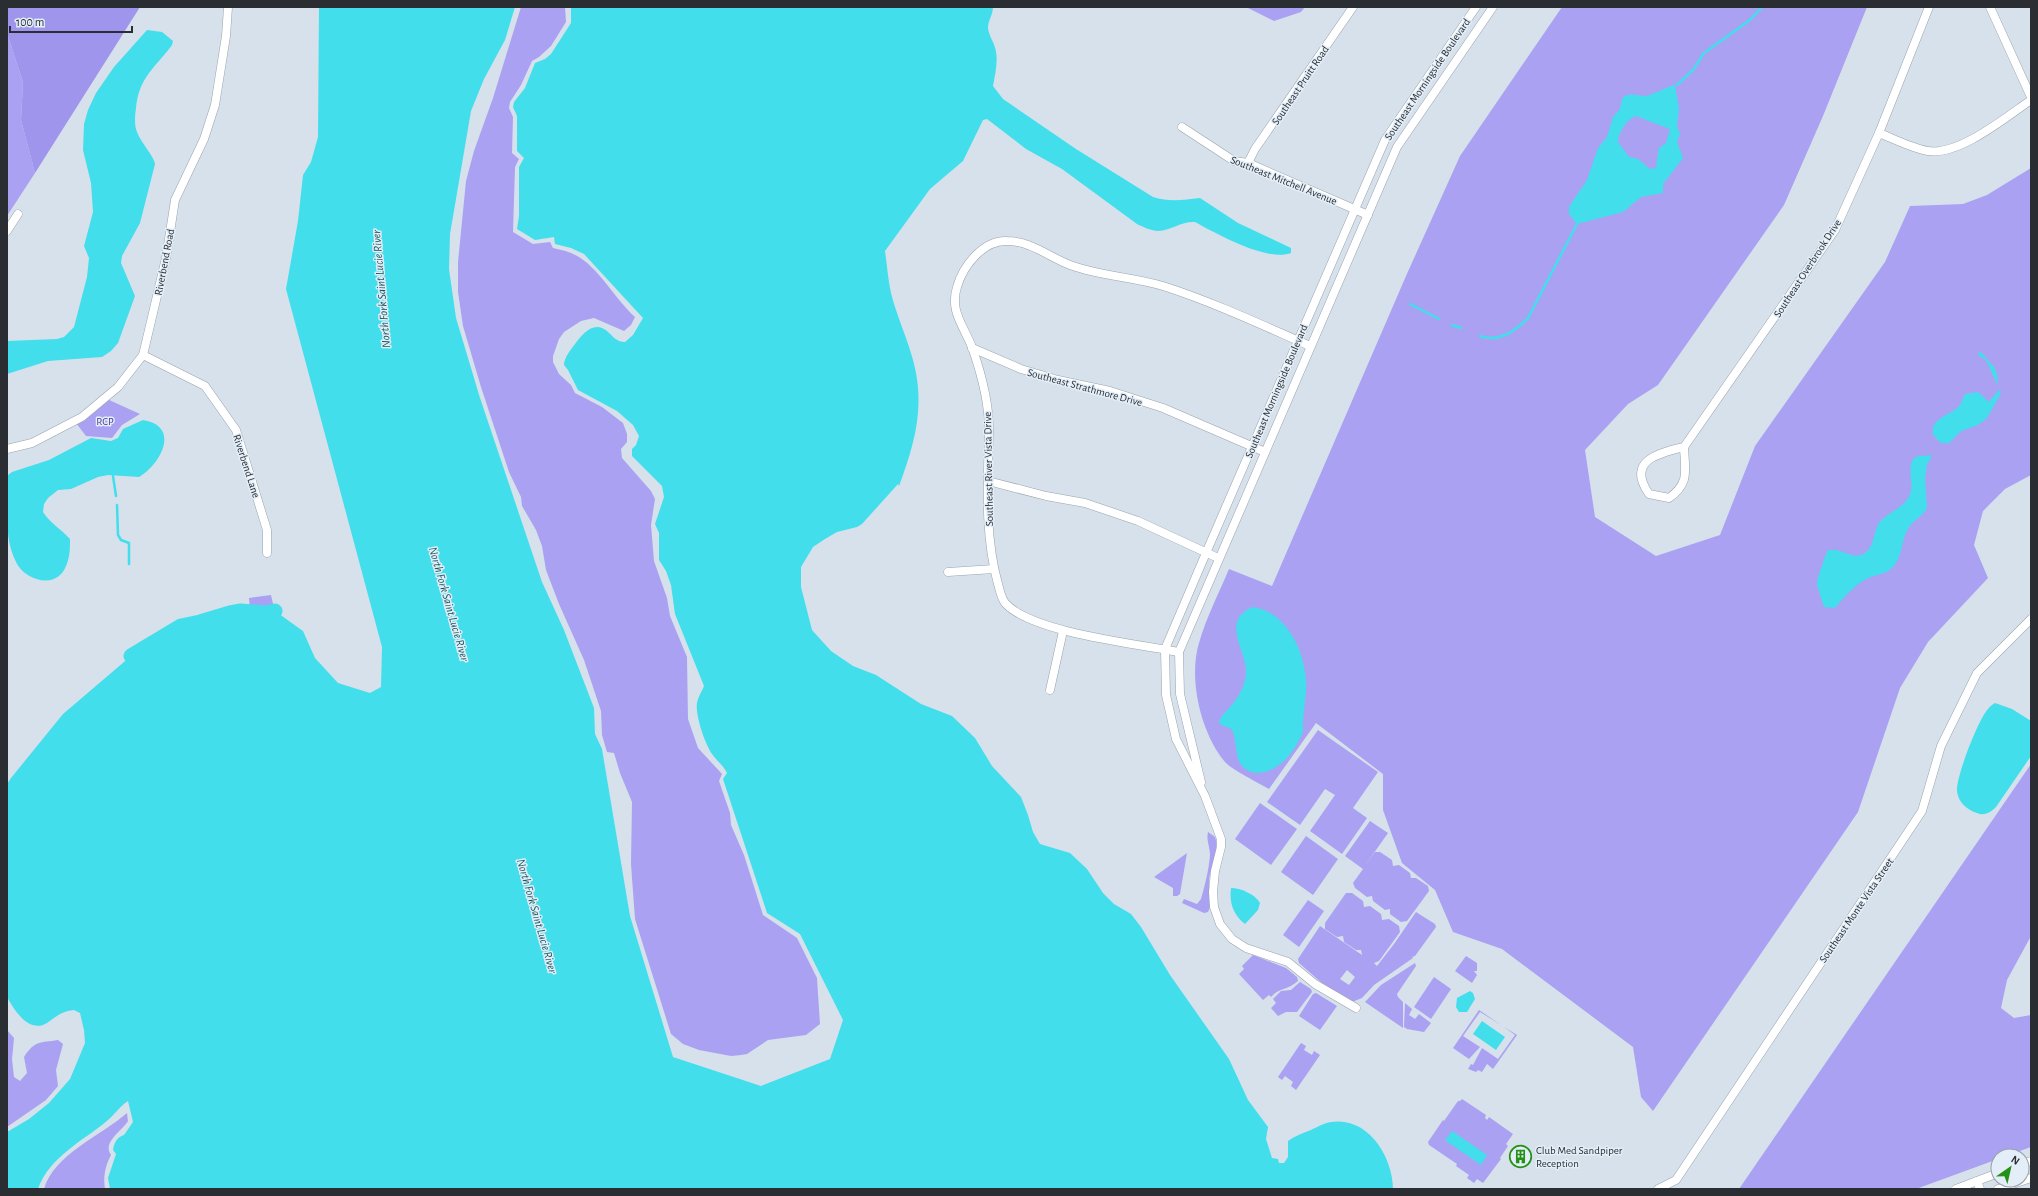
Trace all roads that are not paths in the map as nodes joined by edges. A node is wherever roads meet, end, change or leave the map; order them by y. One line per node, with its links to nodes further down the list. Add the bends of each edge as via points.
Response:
1 (228, 7): 21 (street, Riverbend Road, via 215,104 204,139 175,200 166,258)
2 (1353, 7): 13 (street, Southeast Pruitt Road, via 1255,149)
3 (1476, 7): 7 (street, Southeast Morningside Boulevard)
4 (1493, 7): 10 (street, Southeast Morningside Boulevard)
5 (1929, 7): 12 (street, Southeast Overbrook Drive)
6 (1990, 7): 8 (street)
7 (1416, 94): 10 (street); 14 (street, Southeast Morningside Boulevard, via 1385,140)
8 (2031, 97)
9 (2031, 100): 12 (street, via 1956,147 1943,150 1929,151)
10 (1427, 102): 16 (street, Southeast Morningside Boulevard, via 1397,147)
11 (1182, 127): 13 (street, Southeast Mitchell Avenue, via 1234,161)
12 (1879, 132): 23 (street, Southeast Overbrook Drive, via 1835,230)
13 (1248, 163): 14 (street, Southeast Mitchell Avenue)
14 (1355, 209): 16 (street, Southeast Mitchell Avenue); 18 (street, Southeast Morningside Boulevard)
15 (18, 214): 17 (street)
16 (1368, 215): 19 (street, Southeast Morningside Boulevard)
17 (7, 231)
18 (1298, 340): 19 (street, Southeast River Vista Drive); 20 (street, Southeast River Vista Drive, via 1162,286 1070,265 1026,243 1005,240 982,249 965,267 957,288 954,308); 22 (street, Southeast Morningside Boulevard)
19 (1310, 346): 25 (street, Southeast Morningside Boulevard)
20 (972, 348): 22 (street, Southeast Strathmore Drive, via 1021,369 1110,391 1163,408); 26 (street, Southeast River Vista Drive, via 984,387 988,414)
21 (143, 355): 24 (street, Riverbend Road, via 118,387 82,417 32,443); 27 (street, Riverbend Lane, via 205,386 236,430 267,530)
22 (1252, 446): 25 (street, Southeast Strathmore Drive); 28 (street, Southeast Morningside Boulevard)
23 (1684, 447): 23 (street, via 1655,454 1646,462 1640,474 1642,484 1649,494 1669,498 1680,490 1685,478)
24 (7, 449)
25 (1265, 452): 29 (street, Southeast Morningside Boulevard)
26 (988, 482): 28 (street, via 1085,503 1138,521); 30 (street, Southeast River Vista Drive, via 988,522)
27 (267, 553)
28 (1206, 553): 29 (street); 34 (street, Southeast Morningside Boulevard)
29 (1218, 558): 35 (street, Southeast Morningside Boulevard)
30 (994, 569): 31 (street); 33 (street, Southeast River Vista Drive, via 1003,602 1025,617)
31 (948, 572)
32 (2031, 619): 42 (street, Southeast Monte Vista Street, via 1977,674 1941,746 1922,811 1676,1180)
33 (1063, 631): 34 (street, Southeast River Vista Drive); 36 (street)
34 (1165, 649): 35 (street, Southeast River Vista Drive); 37 (street, Southeast Morningside Boulevard, via 1166,695 1176,740)
35 (1180, 652): 37 (street, Southeast Morningside Boulevard, via 1180,694)
36 (1050, 690)
37 (1205, 796): 38 (street, Southeast Morningside Boulevard, via 1221,839 1213,892 1214,907 1220,924 1232,939 1246,948 1288,962 1315,984)
38 (1356, 1008)
39 (1990, 1176): 41 (street)
40 (2031, 1178): 45 (street)
41 (1977, 1181): 43 (street); 44 (street)
42 (1658, 1189)
43 (1956, 1189)
44 (1980, 1189)
45 (1998, 1189)

